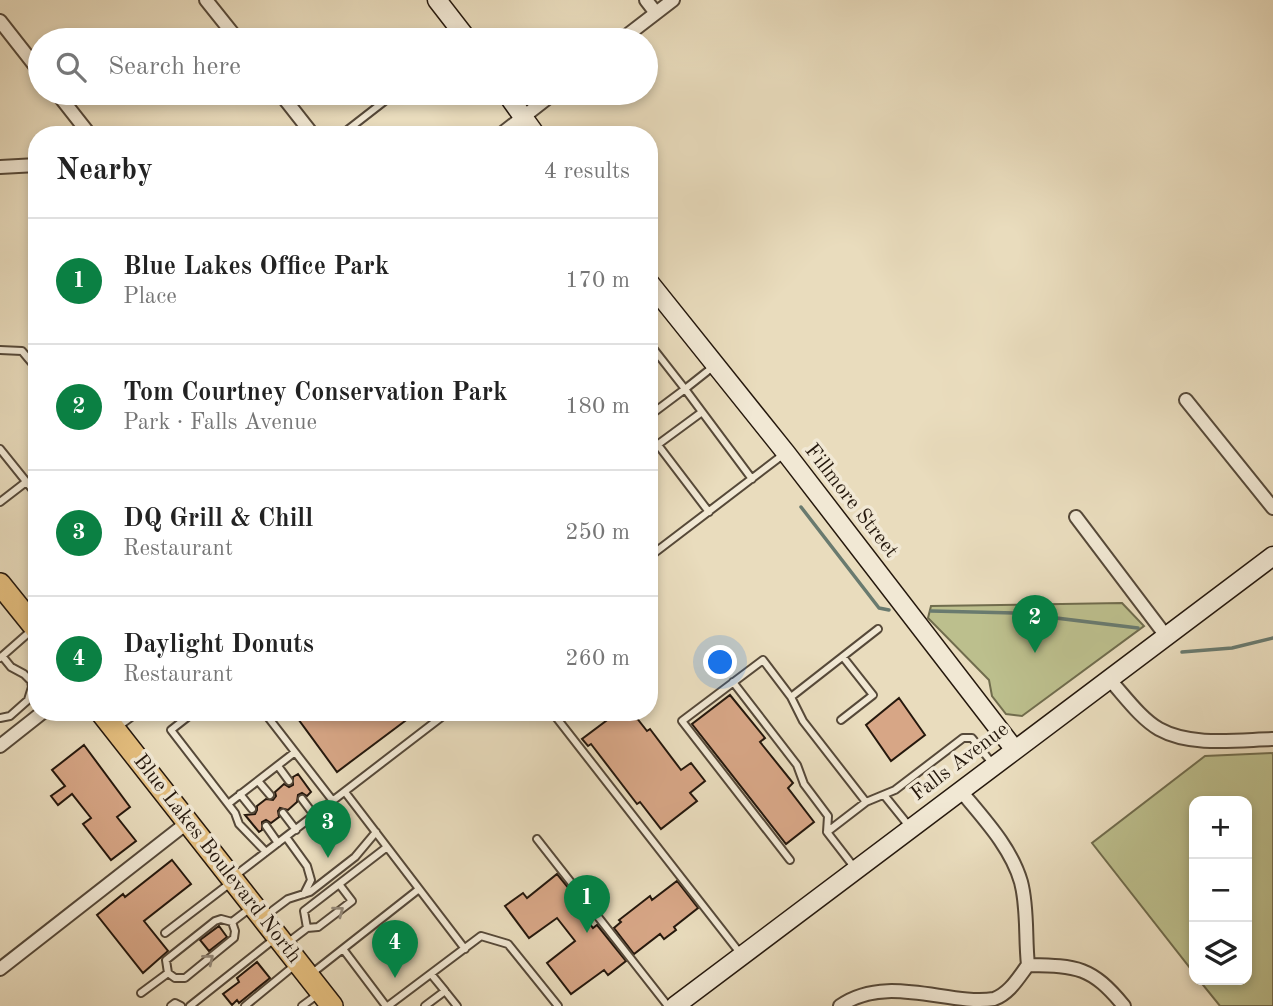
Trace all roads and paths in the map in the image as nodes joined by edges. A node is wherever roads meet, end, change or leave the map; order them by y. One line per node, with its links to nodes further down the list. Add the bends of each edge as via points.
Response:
1 (206, 0): 7 (street)
2 (437, 0): 8 (main road)
3 (646, 0): 5 (street)
4 (673, 0): 5 (street)
5 (656, 13): 9 (street)
6 (0, 20): 10 (street)
7 (228, 28)
8 (457, 28)
9 (637, 28)
10 (28, 56)
11 (66, 105): 17 (street)
12 (289, 105): 18 (street)
13 (379, 105): 19 (lane)
14 (514, 105): 16 (main road)
15 (538, 105): 16 (street)
16 (523, 117): 20 (street); 21 (main road)
17 (83, 126)
18 (306, 126)
19 (352, 126)
20 (512, 126)
21 (530, 126)
22 (28, 165): 23 (street)
23 (0, 167)
24 (658, 298): 28 (main road, Fillmore Street)
25 (0, 349): 27 (lane, via 22,351)
26 (658, 354): 29 (lane)
27 (28, 358)
28 (715, 365): 29 (lane); 35 (main road, Fillmore Street)
29 (685, 389): 31 (lane); 32 (lane)
30 (1186, 400): 40 (street)
31 (658, 409)
32 (702, 412): 33 (lane); 36 (lane)
33 (658, 444): 41 (lane)
34 (0, 450): 37 (lane)
35 (786, 453): 36 (lane); 69 (main road, Fillmore Street)
36 (752, 479): 41 (lane)
37 (26, 482): 38 (lane); 39 (lane)
38 (28, 484)
39 (0, 502)
40 (1273, 508)
41 (709, 512): 43 (lane)
42 (1076, 517): 49 (street)
43 (658, 551)
44 (1273, 556): 49 (main road, Falls Avenue)
45 (0, 584): 46 (main road)
46 (28, 618)
47 (878, 629): 51 (lane)
48 (28, 635): 50 (lane)
49 (1167, 636): 53 (main road, Falls Avenue)
50 (1, 657): 52 (lane)
51 (843, 657): 55 (lane); 58 (lane, via 873,695)
52 (28, 678)
53 (1109, 679): 67 (street, via 1158,729 1179,737); 69 (main road, Falls Avenue)
54 (733, 682): 55 (lane, via 762,660); 92 (lane, via 797,765 804,784 828,816); 98 (lane, via 682,721)
55 (791, 696): 82 (lane, via 803,720)
56 (28, 699): 57 (lane)
57 (0, 718)
58 (841, 720)
59 (32, 721): 68 (street)
60 (108, 721): 66 (main road, Blue Lakes Boulevard North)
61 (126, 721): 66 (lane)
62 (182, 721): 83 (lane, via 171,730)
63 (271, 721): 70 (lane)
64 (436, 721): 76 (lane)
65 (559, 721): 111 (lane)
66 (115, 730): 87 (main road, Blue Lakes Boulevard North)
67 (1273, 740)
68 (0, 746)
69 (1014, 750): 71 (main road, Falls Avenue)
70 (295, 752): 72 (lane); 81 (lane)
71 (994, 765): 75 (main road, Falls Avenue); 79 (lane, via 972,738 962,738)
72 (278, 766): 73 (lane); 74 (lane)
73 (289, 780)
74 (258, 781): 77 (lane); 78 (lane)
75 (960, 790): 89 (main road, Falls Avenue); 112 (street, via 998,837 1017,872)
76 (345, 792): 81 (lane); 91 (lane)
77 (240, 794): 83 (lane); 84 (lane)
78 (270, 795)
79 (884, 795): 82 (lane); 89 (lane)
80 (302, 799): 86 (lane)
81 (333, 801): 86 (lane)
82 (866, 802): 92 (lane)
83 (228, 804): 97 (lane, via 239,824)
84 (252, 809)
85 (283, 813): 90 (lane)
86 (314, 815): 90 (lane)
87 (188, 822): 100 (main road, Blue Lakes Boulevard North); 113 (street)
88 (266, 826): 95 (lane)
89 (910, 828): 99 (main road, Falls Avenue)
90 (296, 830): 93 (lane)
91 (376, 832): 96 (lane); 103 (lane, via 355,857)
92 (827, 832): 99 (lane)
93 (286, 837): 95 (lane); 103 (lane, via 307,866 311,880)
94 (537, 839): 128 (lane)
95 (278, 843): 97 (lane)
96 (387, 847): 101 (lane); 102 (lane)
97 (266, 852): 100 (lane)
98 (790, 860)
99 (855, 869): 111 (main road, Falls Avenue)
100 (233, 879): 104 (main road, Blue Lakes Boulevard North); 107 (lane)
101 (339, 884): 106 (lane, via 304,911); 106 (lane, one-way to 101, via 318,927 352,901)
102 (419, 889): 109 (lane); 110 (lane)
103 (304, 894): 104 (lane)
104 (258, 912): 105 (lane); 108 (main road, Blue Lakes Boulevard North)
105 (232, 922): 114 (lane, via 215,921 166,960); 114 (lane, one-way to 105, via 185,978 234,938)
106 (307, 928): 108 (lane)
107 (165, 933)
108 (281, 941): 116 (main road, Blue Lakes Boulevard North); 122 (lane)
109 (465, 948): 115 (lane); 127 (lane, via 481,936 508,944)
110 (343, 949): 116 (lane); 125 (lane)
111 (741, 955): 129 (main road, Falls Avenue)
112 (1028, 965): 130 (street, via 1013,986 982,1003 893,993 859,996); 131 (street, via 1091,973)
113 (0, 970)
114 (168, 973): 118 (lane)
115 (431, 974): 117 (lane); 125 (lane)
116 (315, 984): 123 (lane); 124 (lane)
117 (445, 991): 119 (lane); 126 (lane)
118 (141, 993)
119 (454, 1005)
120 (171, 1006): 121 (lane)
121 (181, 1006)
122 (190, 1006)
123 (245, 1006)
124 (302, 1006)
125 (387, 1006)
126 (425, 1006)
127 (558, 1006)
128 (668, 1006)
129 (675, 1006)
130 (840, 1006)
131 (1124, 1006)

